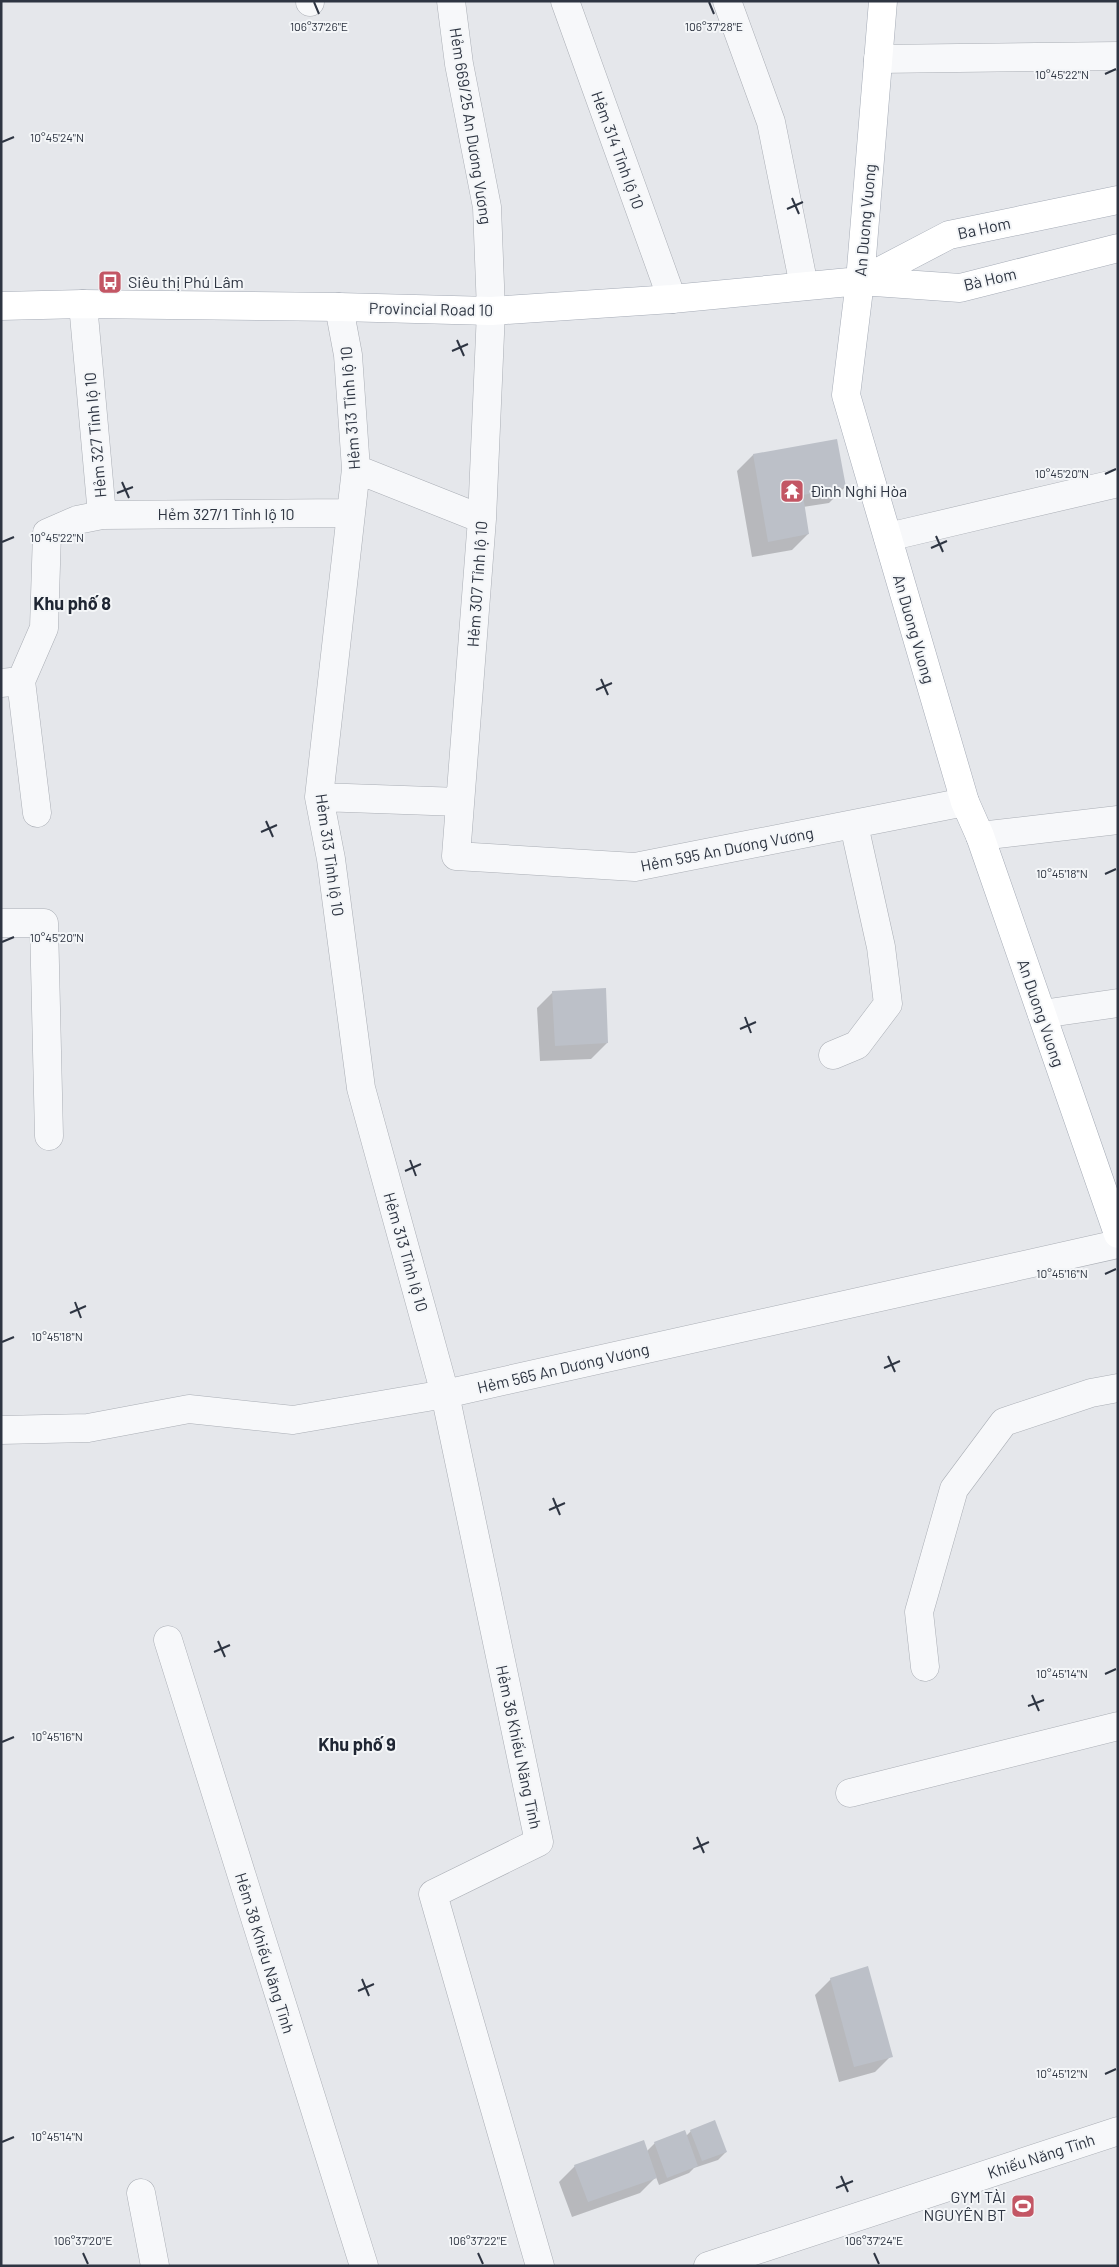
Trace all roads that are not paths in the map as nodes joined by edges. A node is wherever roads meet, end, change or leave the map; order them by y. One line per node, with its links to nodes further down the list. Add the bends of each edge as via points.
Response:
1 (451, 1): 15 (street, Hẻm 669/25 An Dương Vương, via 459,64 488,207)
2 (564, 1): 11 (street, Hẻm 314 Tỉnh lộ 10)
3 (727, 1): 10 (street, via 771,122)
4 (883, 1): 6 (main road, An Duong Vuong)
5 (1118, 56): 6 (street)
6 (878, 59): 9 (main road, An Duong Vuong)
7 (1118, 200): 9 (main road, Ba Hom, via 949,235)
8 (1118, 248): 9 (main road, Bà Hom, via 960,288)
9 (860, 281): 10 (main road, Provincial Road 10); 21 (main road, An Duong Vuong, via 846,395)
10 (804, 286): 11 (main road, Provincial Road 10)
11 (672, 298): 15 (main road, Provincial Road 10)
12 (83, 304): 13 (main road, Provincial Road 10); 14 (main road, Provincial Road 10); 19 (street, Hẻm 327 Tỉnh lộ 10)
13 (1, 306)
14 (339, 306): 15 (main road, Provincial Road 10); 16 (street, Hẻm 313 Tỉnh lộ 10, via 348,354)
15 (490, 311): 20 (street, Hẻm 307 Tỉnh lộ 10)
16 (356, 468): 18 (street, Hẻm 313 Tỉnh lộ 10); 20 (street)
17 (1118, 483): 21 (street)
18 (350, 514): 19 (street, Hẻm 327/1 Tỉnh lộ 10); 23 (street, Hẻm 313 Tỉnh lộ 10)
19 (102, 515): 22 (street, Hẻm 327 Tỉnh lộ 10, via 77,520 47,533 44,628)
20 (482, 519): 24 (street, Hẻm 307 Tỉnh lộ 10)
21 (888, 537): 25 (main road, An Duong Vuong)
22 (11, 682): 26 (street)
23 (319, 797): 24 (street); 39 (street, Hẻm 313 Tỉnh lộ 10, via 331,858 361,1088)
24 (460, 802): 30 (street, Hẻm 307 Tỉnh lộ 10)
25 (965, 802): 28 (street, Hẻm 595 An Dương Vương); 29 (main road, An Duong Vuong)
26 (37, 813)
27 (1118, 820): 29 (street)
28 (854, 825): 30 (street, Hẻm 595 An Dương Vương, via 635,867); 34 (street, via 881,948 888,1004 857,1044)
29 (980, 836): 33 (main road, An Duong Vuong)
30 (456, 856)
31 (1, 923): 35 (street, via 44,923)
32 (1118, 1003): 33 (street)
33 (1042, 1014): 36 (main road, An Duong Vuong)
34 (833, 1055)
35 (49, 1136)
36 (1118, 1234)
37 (1118, 1244): 39 (street, Hẻm 565 An Dương Vương)
38 (1118, 1388): 42 (street, via 1091,1393 1004,1422 954,1489 919,1612)
39 (445, 1394): 40 (street, Hẻm 565 An Dương Vương, via 293,1420 189,1409 88,1428); 49 (street, Hẻm 36 Khiếu Năng Tĩnh, via 539,1842 433,1894)
40 (1, 1430)
41 (168, 1640): 48 (street, Hẻm 38 Khiếu Năng Tĩnh)
42 (925, 1666)
43 (1118, 1726): 44 (street)
44 (850, 1793)
45 (1118, 2131): 50 (street, Khiếu Năng Tĩnh)
46 (141, 2193): 47 (street)
47 (155, 2266)
48 (364, 2266)
49 (540, 2266)
50 (708, 2266)

